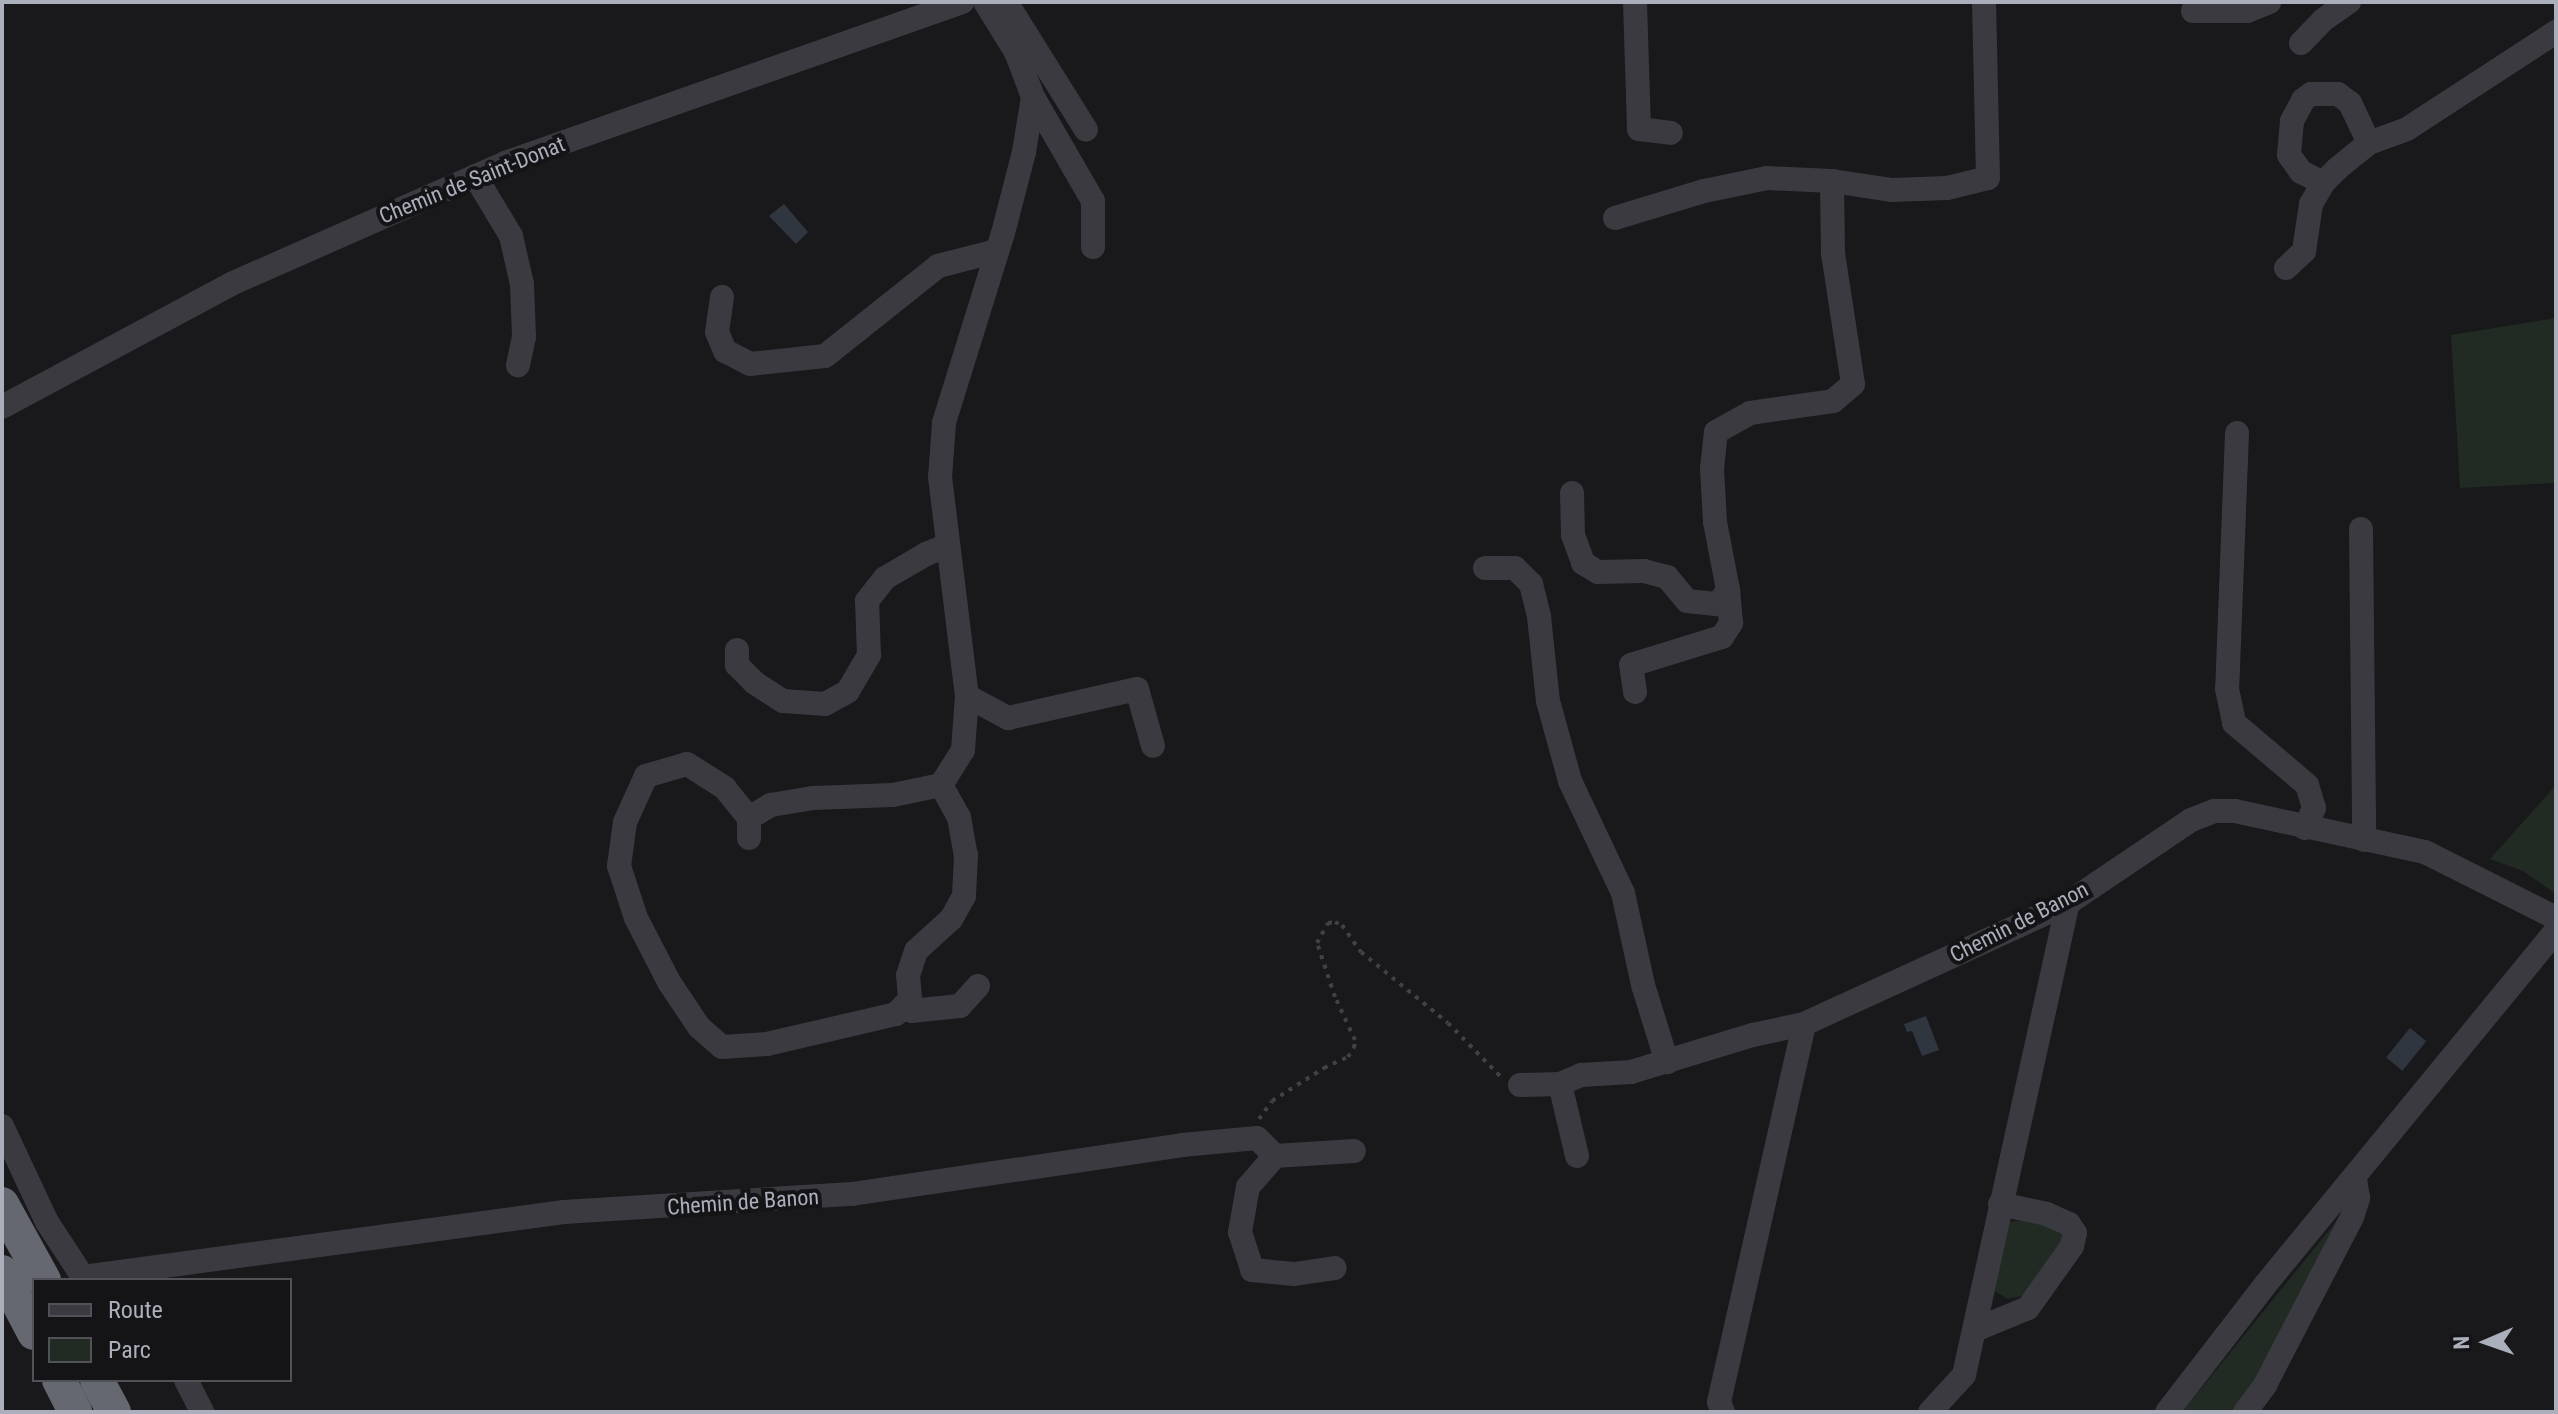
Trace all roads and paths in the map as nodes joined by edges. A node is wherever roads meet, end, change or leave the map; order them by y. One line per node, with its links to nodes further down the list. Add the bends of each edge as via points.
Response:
1 (963, 2): 15 (street, Chemin de Saint-Donat)
2 (985, 2): 11 (street, via 1016,52)
3 (1002, 2): 12 (street)
4 (1635, 2): 13 (street, via 1639,129)
5 (1984, 2): 16 (street, via 1988,178 1947,188 1892,190)
6 (2269, 2): 8 (street, via 2247,11)
7 (2349, 2): 10 (street)
8 (2193, 11)
9 (2556, 32): 14 (street, via 2407,129)
10 (2301, 43)
11 (1033, 97): 19 (street, via 1093,201); 20 (street)
12 (1086, 130)
13 (1671, 133)
14 (2369, 143): 17 (street); 17 (street, via 2350,103 2338,94 2311,94 2303,100 2292,121 2289,155 2301,172)
15 (475, 176): 23 (street, via 514,248 523,297); 24 (street, Chemin de Saint-Donat, via 231,284)
16 (1832, 181): 18 (street, via 1767,178); 30 (street, via 1833,253 1853,384 1833,401 1750,413 1716,432 1715,522)
17 (2323, 183): 21 (street, via 2311,204 2304,251)
18 (1615, 218)
19 (1093, 247)
20 (997, 251): 22 (street, via 938,266 825,356 750,364 725,351 717,332); 28 (street, via 944,423 940,477)
21 (2286, 268)
22 (722, 297)
23 (518, 365)
24 (2, 407)
25 (2237, 433): 36 (street, via 2227,689 2234,723 2307,785 2314,808)
26 (1572, 493): 30 (street, via 1573,535 1583,563 1598,572 1644,571 1667,577 1687,601 1718,604)
27 (2361, 529): 37 (street)
28 (948, 545): 31 (street, via 885,578 867,601 869,655 848,691 825,704 783,701 737,665); 33 (street)
29 (1485, 568): 44 (street, via 1515,568 1531,584 1548,701 1570,781 1623,893)
30 (1728, 590): 32 (street, via 1731,623 1722,637 1631,665)
31 (737, 650)
32 (1635, 692)
33 (967, 696): 34 (street, via 1008,718 1137,689); 35 (street, via 963,750)
34 (1153, 746)
35 (941, 785): 42 (street, via 959,817 966,855 964,896 951,919 916,951 908,975); 42 (street, via 893,795 771,805 749,828 725,788 687,764 646,776 625,822 619,866 636,918 669,982 699,1027 722,1047 767,1044 896,1014)
36 (2305, 828): 37 (street, Chemin de Banon); 38 (street, Chemin de Banon, via 2214,811 2191,820)
37 (2364, 840): 39 (street, Chemin de Banon, via 2425,852)
38 (2068, 903): 43 (street, Chemin de Banon); 54 (street)
39 (2556, 918)
40 (2556, 931): 52 (street)
41 (978, 986): 42 (street, via 960,1006 911,1011)
42 (909, 1000)
43 (1804, 1024): 44 (street, Chemin de Banon); 67 (street, via 1719,1402)
44 (1667, 1062): 45 (street, Chemin de Banon, via 1631,1072 1581,1075)
45 (1560, 1084): 46 (street, Chemin de Banon); 51 (street)
46 (1520, 1085): 48 (path, via 1492,1070 1448,1023 1375,965 1342,925 1328,923 1317,943 1319,953 1354,1048 1348,1057 1272,1101)
47 (2, 1126): 57 (street, Chemin de Banon, via 47,1222 83,1277)
48 (1248, 1138): 50 (street, via 1257,1138); 57 (street, Chemin de Banon, via 852,1194 564,1212)
49 (1354, 1151): 50 (street)
50 (1275, 1156): 55 (street, via 1248,1187 1240,1232 1252,1270 1294,1274)
51 (1577, 1156)
52 (2355, 1178): 69 (street); 70 (street, via 2358,1198 2352,1217 2265,1385)
53 (2, 1204): 58 (highway)
54 (2000, 1204): 60 (street); 60 (street, via 2047,1214 2069,1224 2075,1233 2072,1246 2028,1308)
55 (1335, 1268)
56 (2, 1272): 59 (highway)
57 (129, 1275)
58 (43, 1278)
59 (32, 1329)
60 (1975, 1330): 68 (street, via 1964,1375)
61 (60, 1382): 64 (highway)
62 (98, 1382): 65 (highway)
63 (187, 1382): 66 (street)
64 (75, 1412)
65 (114, 1412)
66 (202, 1412)
67 (1723, 1412)
68 (1930, 1412)
69 (2167, 1412)
70 (2245, 1412)

